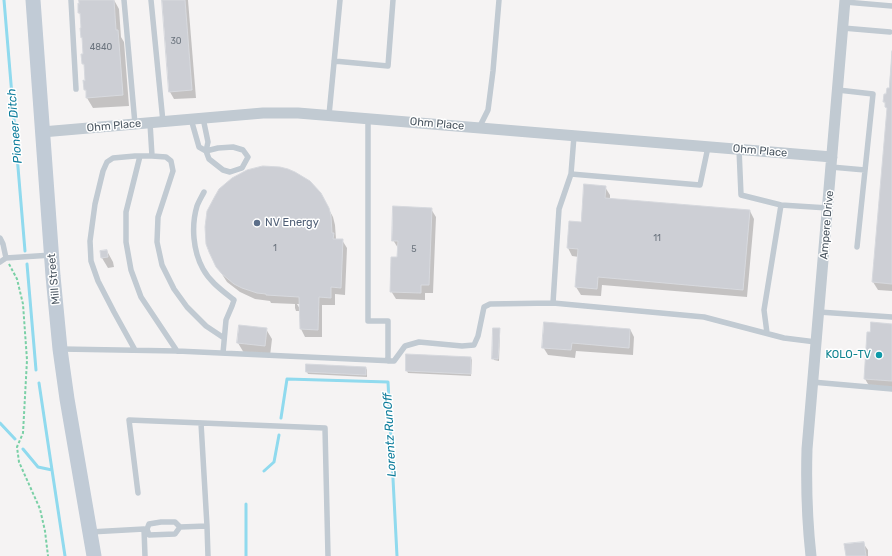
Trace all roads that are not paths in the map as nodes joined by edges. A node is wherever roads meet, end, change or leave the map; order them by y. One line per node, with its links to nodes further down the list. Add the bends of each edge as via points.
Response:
1 (33, 0): 23 (main road, Mill Street)
2 (71, 0): 13 (lane)
3 (124, 0): 21 (lane)
4 (151, 0): 19 (lane)
5 (340, 0): 12 (lane)
6 (393, 0): 12 (lane, via 388,66)
7 (499, 0): 22 (lane, via 488,110)
8 (845, 1): 9 (lane); 10 (street, Ampere Drive)
9 (892, 6)
10 (843, 28): 11 (lane); 14 (street, Ampere Drive)
11 (890, 32)
12 (334, 61): 15 (lane)
13 (76, 89)
14 (838, 90): 30 (street, Ampere Drive); 31 (lane, via 873,94)
15 (330, 115): 16 (street, Ohm Place, via 262,113); 17 (street, Ohm Place)
16 (203, 118): 18 (street, Ohm Place); 27 (lane, via 208,142)
17 (368, 118): 22 (street, Ohm Place); 51 (lane, via 368,322 388,322)
18 (191, 119): 19 (street, Ohm Place); 27 (lane, via 199,147)
19 (162, 122): 20 (street, Ohm Place)
20 (150, 123): 21 (street, Ohm Place); 29 (lane)
21 (135, 124): 23 (street, Ohm Place)
22 (479, 128): 24 (street, Ohm Place)
23 (42, 132): 38 (main road, Mill Street)
24 (574, 136): 25 (street, Ohm Place); 32 (lane)
25 (708, 147): 26 (street, Ohm Place); 32 (lane, via 700,185)
26 (739, 149): 30 (street, Ohm Place); 34 (lane, via 741,195)
27 (206, 151): 27 (lane, via 209,159 230,172 242,168 248,156 244,150 233,147)
28 (140, 156): 29 (lane); 48 (lane, via 113,158 108,162 103,171 95,204 90,241 91,261 98,281); 49 (lane, via 126,212 126,242 131,270 141,297)
29 (152, 156): 45 (lane, via 166,157 172,162 173,171 158,217 157,242 162,265 187,307 206,326)
30 (832, 162): 31 (lane); 35 (street, Ampere Drive)
31 (865, 170): 37 (lane)
32 (571, 174): 41 (lane, via 559,209)
33 (204, 192): 45 (lane, via 195,217 195,245 204,270 234,300 226,320)
34 (781, 205): 35 (lane); 44 (lane, via 764,310)
35 (828, 208): 42 (street, Ampere Drive)
36 (0, 238): 39 (lane)
37 (857, 247)
38 (52, 255): 39 (lane); 47 (main road, Mill Street)
39 (6, 258): 40 (lane)
40 (0, 262)
41 (553, 303): 44 (lane, via 704,318); 51 (lane, via 490,304 484,307 474,345 419,342 405,346 394,361)
42 (819, 312): 43 (lane); 46 (street, Ampere Drive)
43 (892, 317)
44 (767, 333): 46 (lane)
45 (224, 338): 50 (lane)
46 (817, 342): 52 (street, Ampere Drive)
47 (60, 349): 48 (lane); 59 (main road, Mill Street)
48 (135, 350): 49 (lane)
49 (177, 351): 50 (lane)
50 (223, 353): 51 (lane)
51 (388, 361)
52 (812, 382): 53 (lane); 64 (street, Ampere Drive, via 806,504)
53 (892, 389)
54 (201, 423): 55 (lane, via 129,420); 56 (lane); 63 (lane, via 325,428)
55 (138, 493)
56 (207, 526): 57 (lane); 62 (lane)
57 (180, 527): 58 (lane, via 176,522 161,522 149,524); 58 (lane, via 175,534 149,535)
58 (146, 529): 59 (lane); 61 (lane)
59 (90, 532): 60 (main road, Mill Street)
60 (94, 556)
61 (145, 556)
62 (208, 556)
63 (328, 556)
64 (811, 556)

